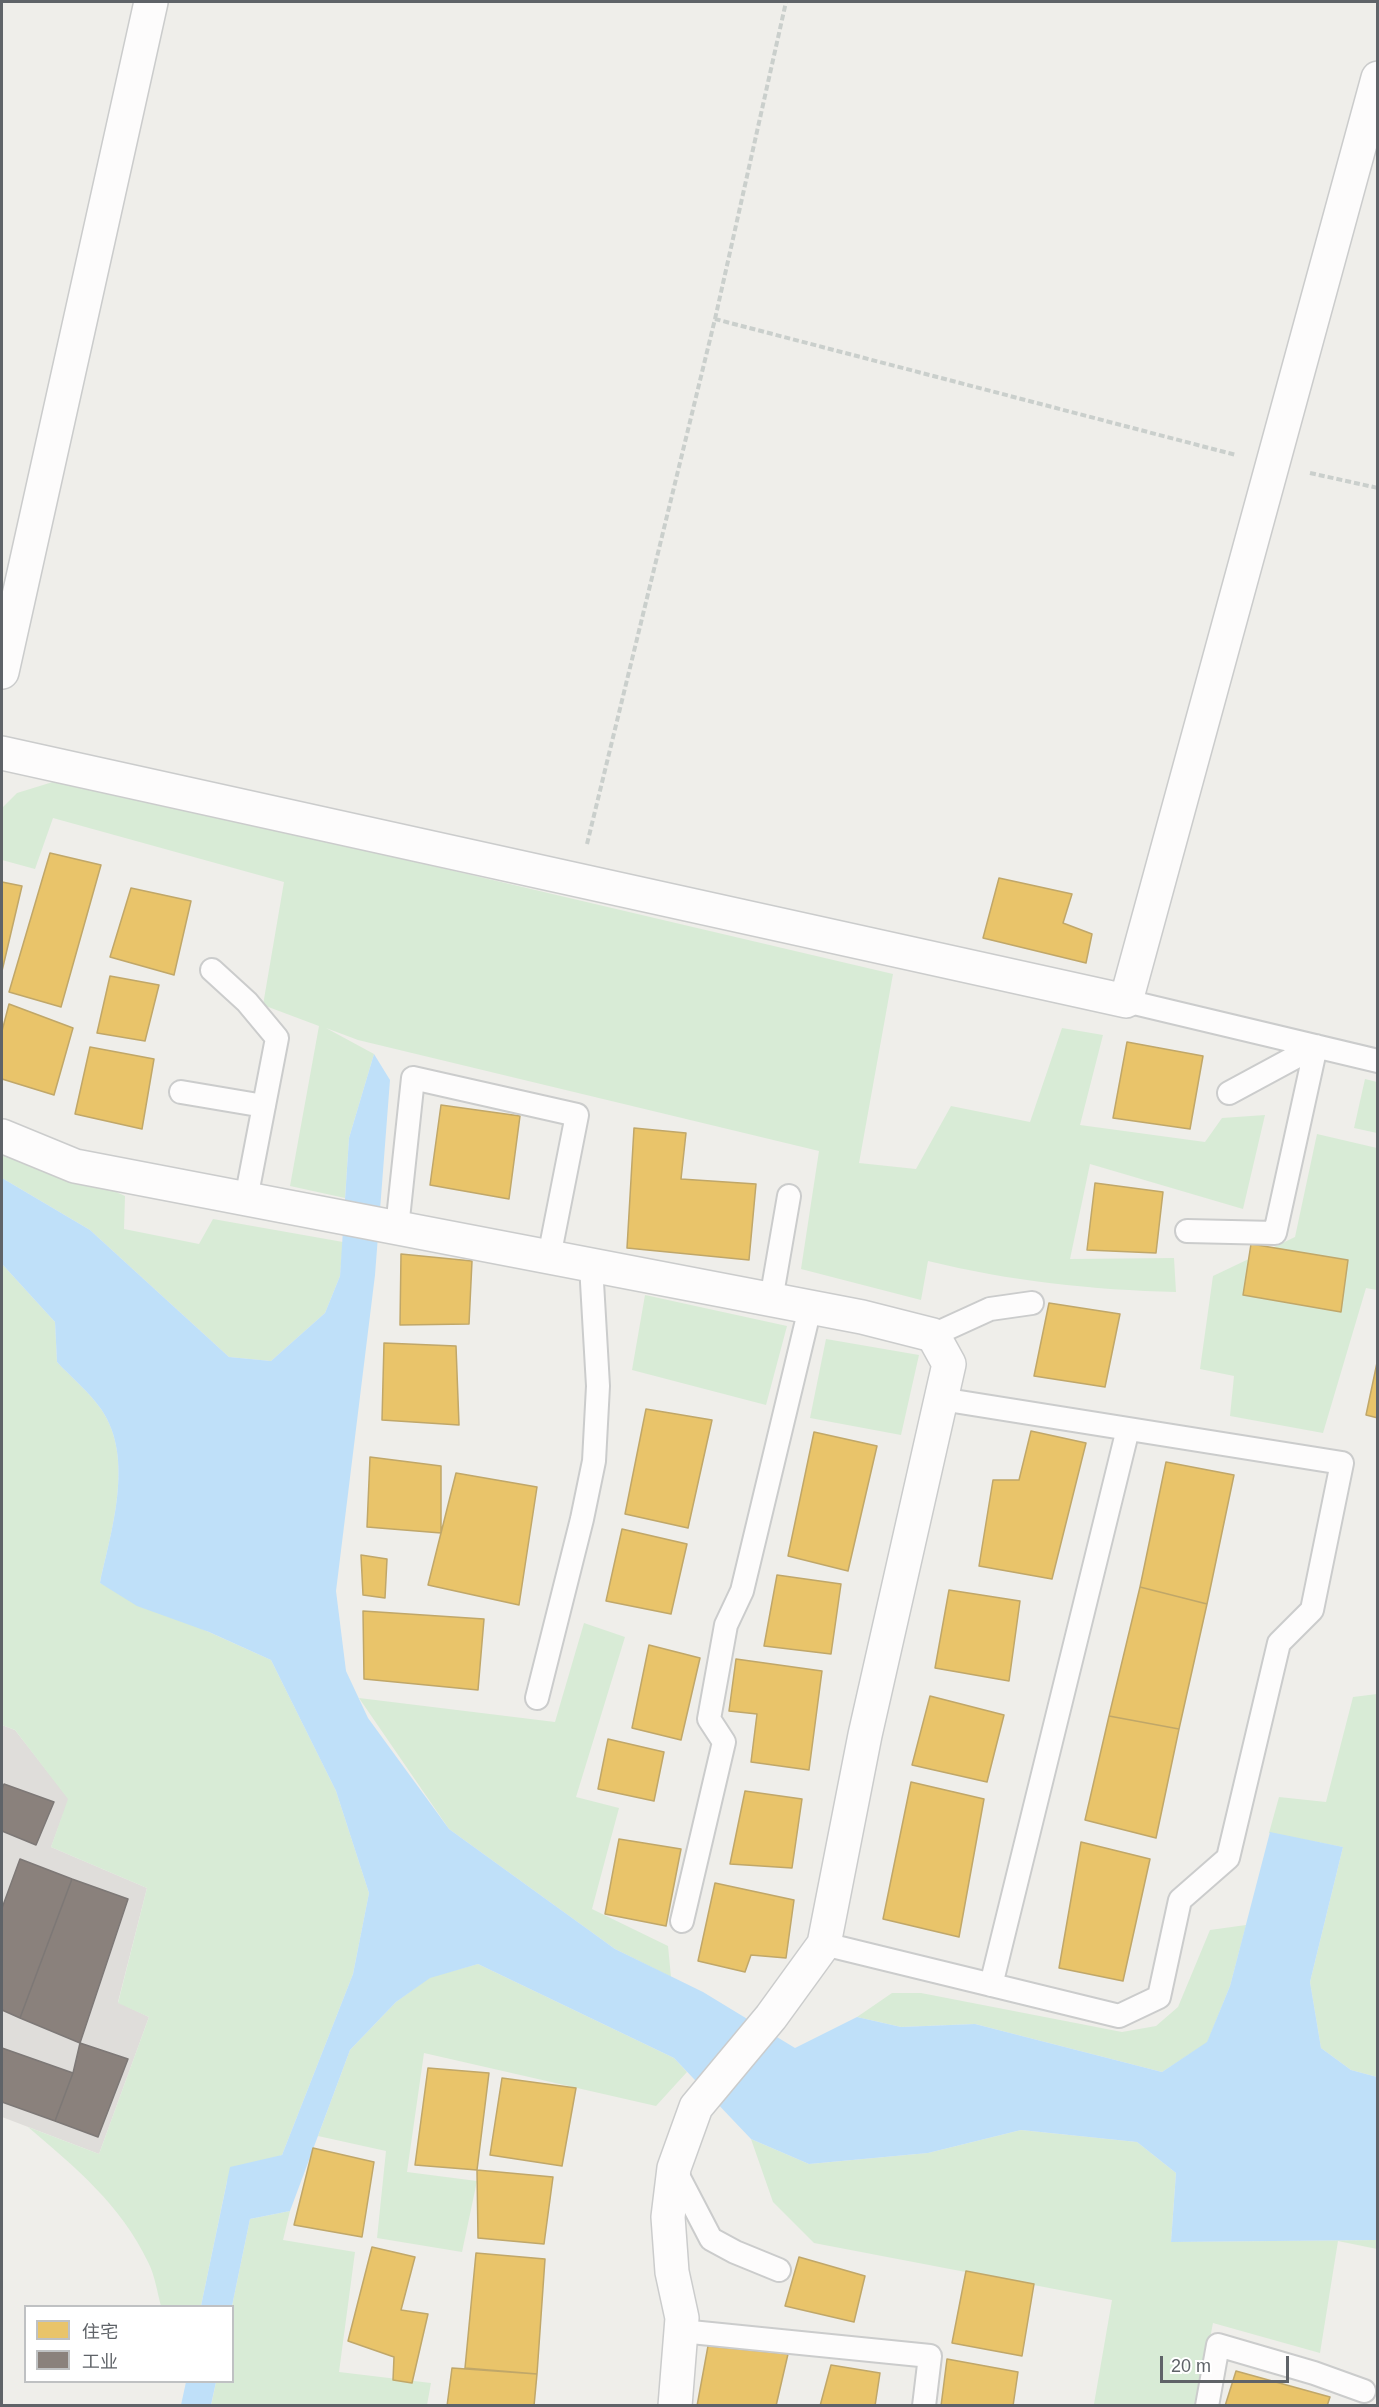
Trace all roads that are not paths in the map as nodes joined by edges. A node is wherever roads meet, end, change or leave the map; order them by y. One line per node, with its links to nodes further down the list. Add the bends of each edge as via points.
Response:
1 (151, 2): 3 (street)
2 (1377, 78): 6 (street)
3 (2, 672)
4 (2, 753): 6 (street)
5 (212, 970): 11 (lane, via 247,1002 277,1038)
6 (1126, 1001): 7 (lane)
7 (1316, 1046): 8 (lane); 10 (lane); 16 (lane, via 1275,1233)
8 (1377, 1061)
9 (181, 1092): 11 (lane)
10 (1229, 1093)
11 (264, 1106): 14 (lane)
12 (2, 1136): 14 (street, via 75,1166)
13 (789, 1196): 19 (lane)
14 (246, 1199): 15 (street)
15 (397, 1228): 17 (street); 17 (lane, via 413,1077 578,1115)
16 (1187, 1231)
17 (549, 1257): 18 (street)
18 (591, 1265): 19 (street); 25 (lane, via 598,1386 594,1461)
19 (771, 1300): 21 (street)
20 (1032, 1303): 22 (lane, via 990,1308)
21 (810, 1308): 22 (street); 26 (lane, via 742,1591 726,1625 709,1719 724,1742)
22 (933, 1335): 23 (street, via 949,1364)
23 (941, 1398): 24 (lane); 27 (street, via 864,1735)
24 (1128, 1429): 28 (lane); 28 (lane, via 1342,1462 1312,1610 1279,1643 1228,1858 1180,1900 1159,1997 1119,2016)
25 (537, 1698)
26 (682, 1921)
27 (824, 1944): 28 (lane); 29 (street, via 771,2018 696,2107)
28 (992, 1985)
29 (674, 2168): 30 (lane, via 711,2239); 31 (street, via 669,2217)
30 (779, 2270)
31 (681, 2331): 33 (street); 34 (lane, via 930,2356)
32 (1364, 2391): 35 (lane, via 1218,2345)
33 (675, 2406)
34 (924, 2406)
35 (1207, 2406)

